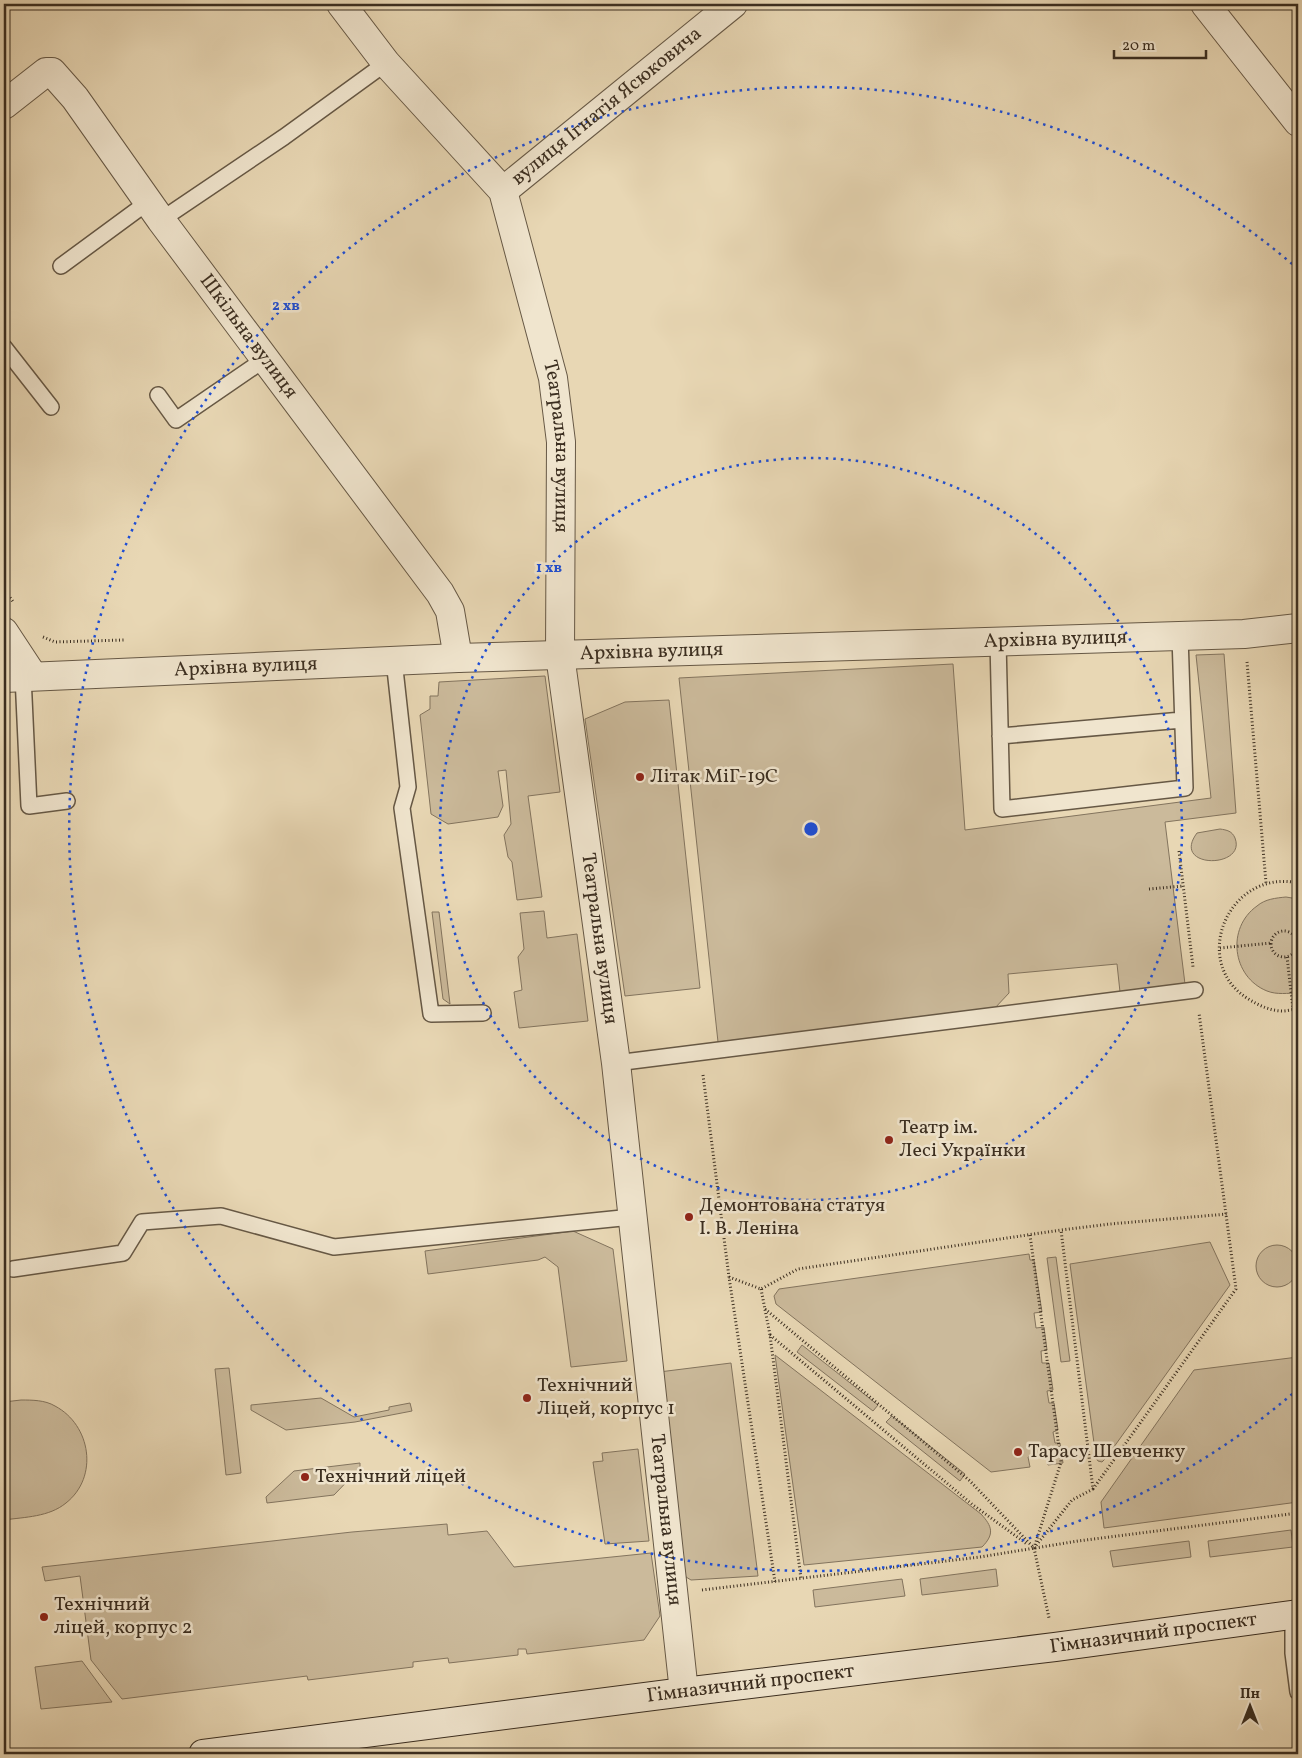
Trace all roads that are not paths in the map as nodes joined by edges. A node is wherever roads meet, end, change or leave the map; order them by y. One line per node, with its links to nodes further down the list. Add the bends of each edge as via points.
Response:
1 (341, 4): 4 (street)
2 (733, 4): 7 (street, вулиця Ігнатія Ясюковича)
3 (1205, 4): 6 (street)
4 (386, 63): 7 (street); 8 (lane, via 284,137)
5 (4, 105): 8 (street, Шкільна вулиця, via 46,72 52,72 75,98)
6 (1298, 122)
7 (503, 191): 18 (street, Театральна вулиця, via 553,378 560,433)
8 (154, 211): 9 (lane); 11 (street, Шкільна вулиця)
9 (60, 266)
10 (4, 347): 13 (lane)
11 (265, 359): 12 (lane, via 176,420); 19 (street, Шкільна вулиця, via 440,593 450,611)
12 (158, 395)
13 (51, 407)
14 (1298, 628): 16 (street, Архівна вулиця)
15 (4, 632): 21 (street)
16 (1180, 636): 17 (street, Архівна вулиця); 22 (lane)
17 (998, 641): 18 (street, Архівна вулиця); 23 (lane)
18 (560, 655): 19 (street, Архівна вулиця); 27 (street, Театральна вулиця)
19 (458, 658): 20 (street, Архівна вулиця)
20 (394, 660): 21 (street, Архівна вулиця); 26 (lane, via 408,787 402,808 431,1014)
21 (20, 677): 24 (lane, via 29,806)
22 (1182, 720): 23 (lane); 23 (lane, via 1185,788 1002,809)
23 (1000, 736)
24 (67, 801)
25 (1196, 990): 27 (lane)
26 (483, 1013)
27 (616, 1063): 28 (street, Театральна вулиця)
28 (632, 1217): 29 (lane, via 334,1247 221,1216 142,1222 123,1253); 31 (street, Театральна вулиця)
29 (13, 1269)
30 (1296, 1614): 31 (street, Гімназичний проспект); 32 (lane, via 1293,1653)
31 (684, 1692): 33 (street, Гімназичний проспект)
32 (1298, 1692)
33 (203, 1754)

